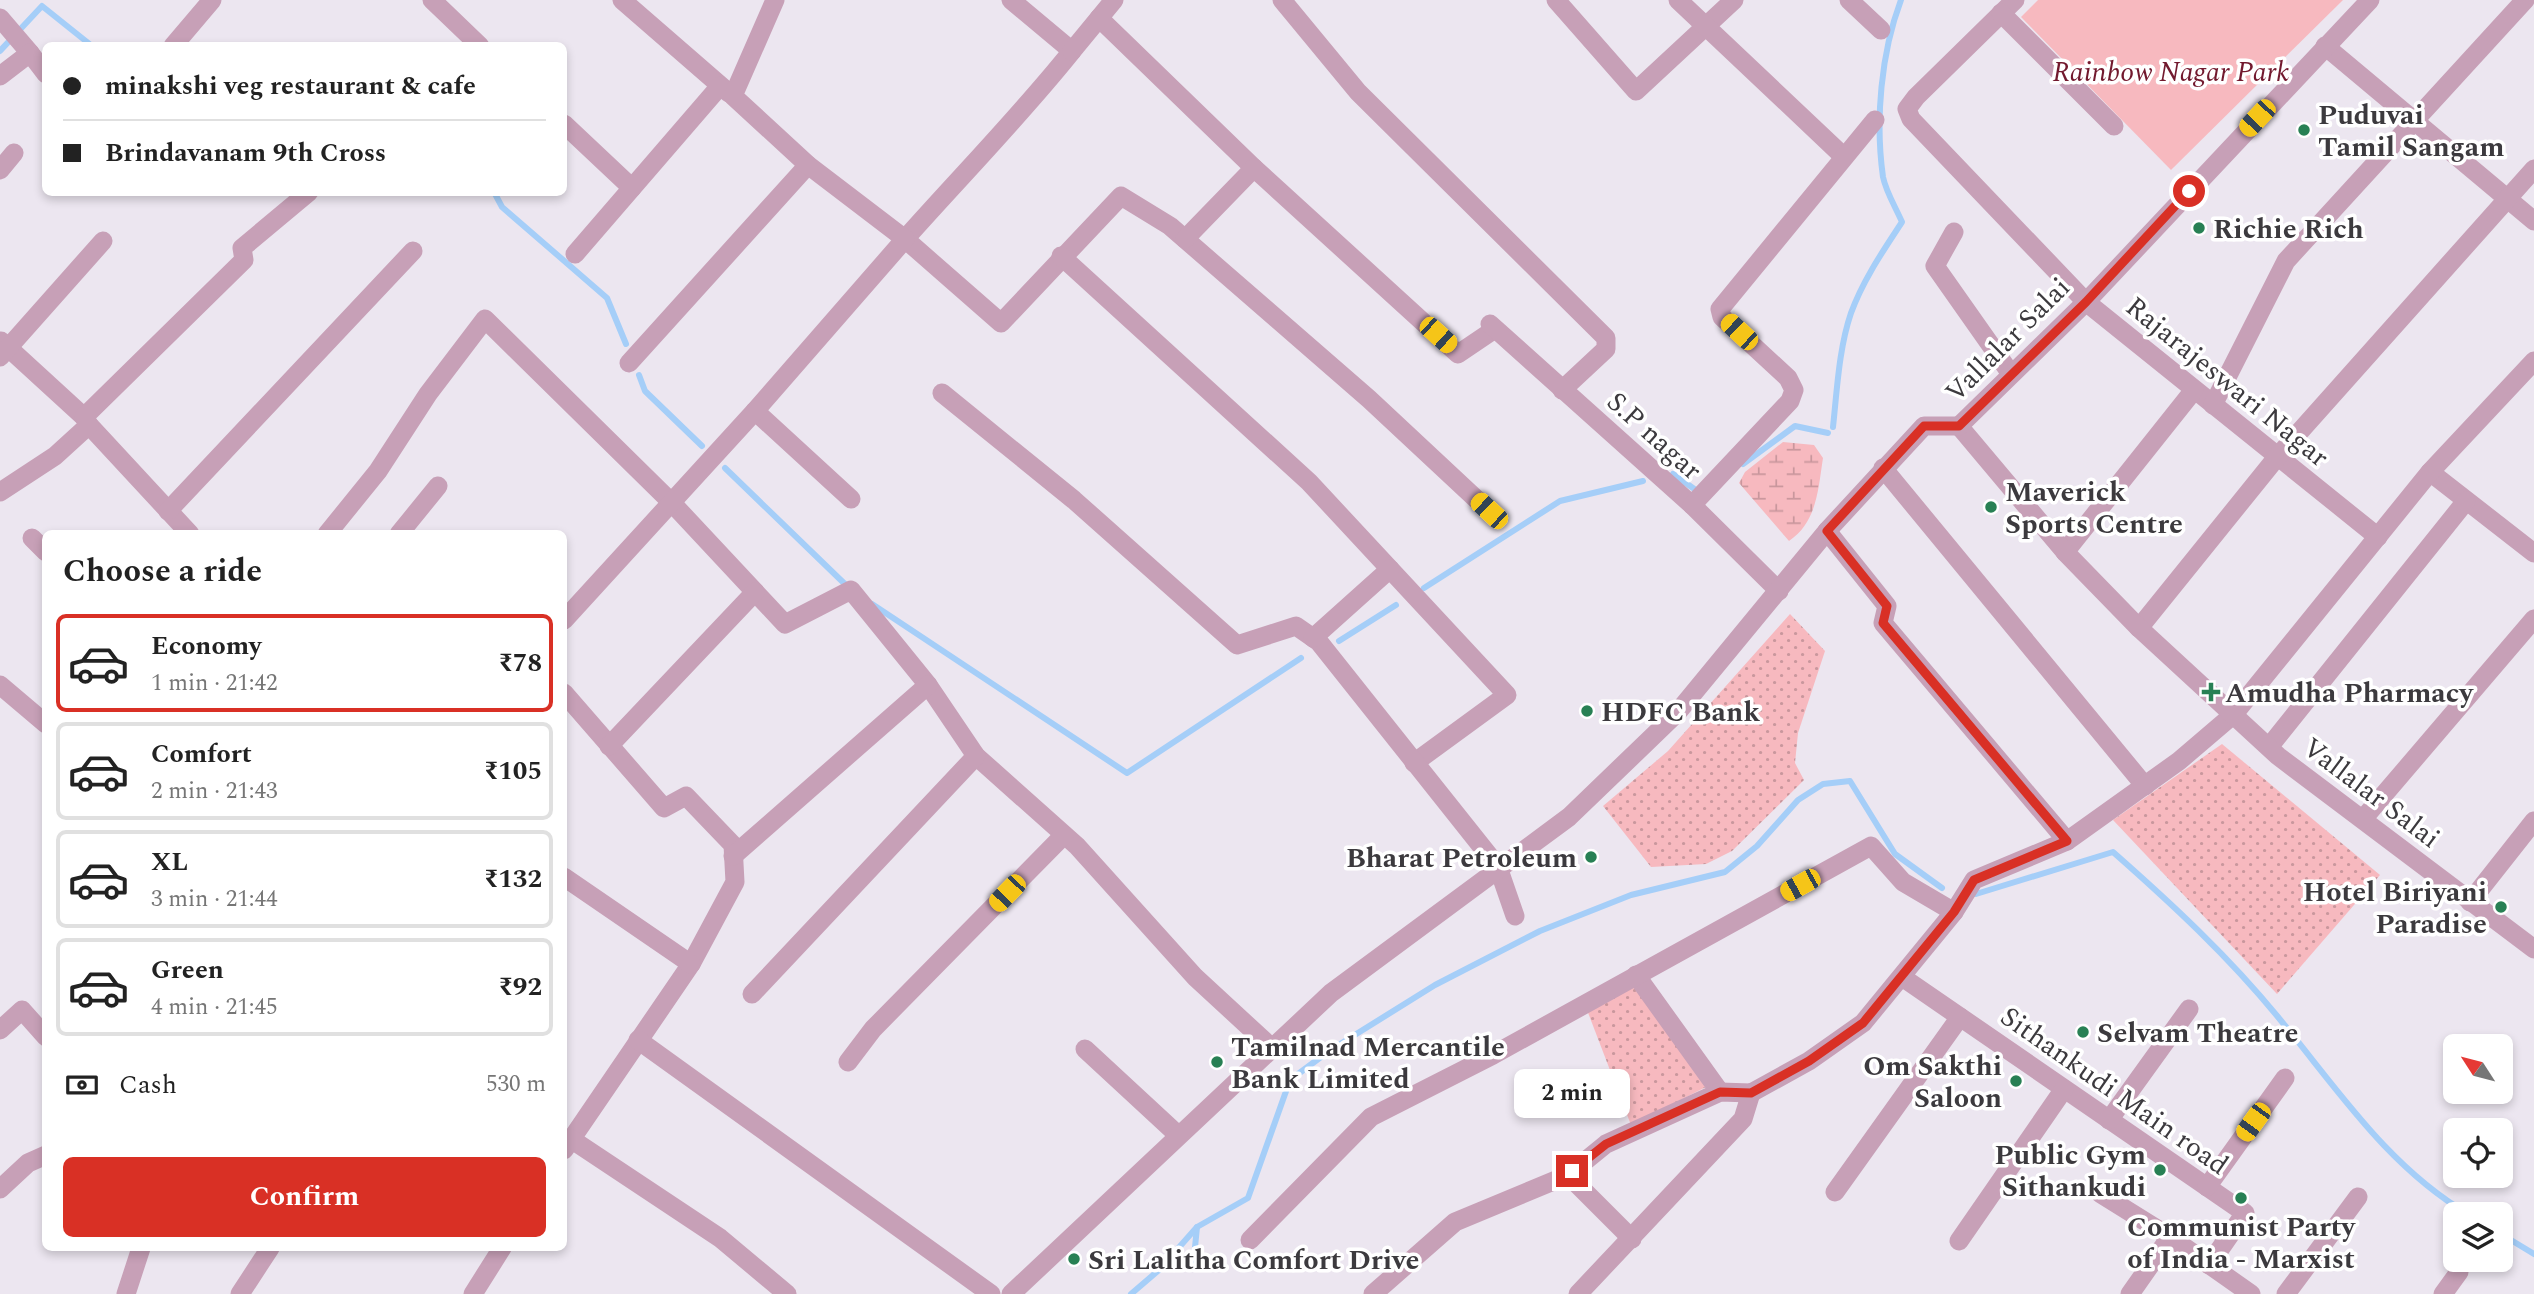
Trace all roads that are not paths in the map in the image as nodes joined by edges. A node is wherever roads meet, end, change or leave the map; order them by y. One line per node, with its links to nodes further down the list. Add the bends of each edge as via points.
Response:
1 (212, 0): 19 (street)
2 (432, 0): 20 (street)
3 (775, 0): 26 (street)
4 (1011, 0): 22 (street)
5 (1114, 0): 15 (street)
6 (1282, 0): 53 (street, via 1358,92 1606,338 1606,348)
7 (1556, 0): 17 (street, via 1636,91)
8 (1678, 0): 17 (street)
9 (1734, 0): 17 (street)
10 (1849, 0): 18 (street)
11 (2370, 0): 21 (street, Vallalar Salai)
12 (2525, 0): 28 (street)
13 (625, 1): 26 (street)
14 (2008, 6): 29 (street); 48 (street, Rajarajeswari Nagar, via 1907,109 1911,119)
15 (1099, 18): 22 (street); 34 (street)
16 (0, 19): 23 (street)
17 (1703, 27): 32 (street)
18 (1881, 30)
19 (176, 42)
20 (476, 42)
21 (2325, 46): 28 (street); 48 (street, Vallalar Salai)
22 (1072, 51): 42 (street)
23 (30, 53): 24 (street); 25 (street)
24 (42, 69)
25 (0, 76)
26 (727, 91): 33 (street); 37 (street)
27 (1875, 120): 32 (street)
28 (2412, 120): 39 (street); 56 (street, via 2286,261)
29 (2114, 126)
30 (567, 127): 37 (street)
31 (15, 153): 36 (street)
32 (1843, 156): 68 (street, via 1720,309 1722,317 1788,378 1794,390 1790,401)
33 (808, 165): 42 (street); 51 (street)
34 (1254, 168): 43 (street); 53 (street, S.P nagar, via 1458,354 1493,326)
35 (2534, 169): 39 (street)
36 (0, 170)
37 (632, 188): 46 (street)
38 (304, 196): 58 (street, via 242,248 244,261)
39 (2506, 198): 40 (street); 60 (street)
40 (2534, 221)
41 (1954, 232): 52 (street, via 1935,266)
42 (905, 239): 47 (street, via 1001,323); 57 (street)
43 (1185, 239): 47 (street, via 1121,195); 70 (street, via 1370,399)
44 (103, 241): 49 (street)
45 (413, 251): 69 (street)
46 (575, 254)
47 (1061, 256): 78 (street, via 1309,482)
48 (2086, 302): 52 (street, Vallalar Salai); 54 (street, Rajarajeswari Nagar)
49 (3, 349): 58 (street)
50 (2534, 361): 62 (street)
51 (629, 363)
52 (2011, 374): 59 (street, Vallalar Salai)
53 (1562, 390): 68 (street, S.P nagar)
54 (2194, 390): 56 (street, Rajarajeswari Nagar); 76 (street)
55 (942, 393): 84 (street, via 1074,500 1237,645 1296,626)
56 (2213, 405): 60 (street, Rajarajeswari Nagar)
57 (755, 411): 65 (street); 67 (street)
58 (87, 421): 64 (street, via 55,456); 69 (street)
59 (1959, 426): 61 (street, via 1924,426); 76 (street, Vallalar Salai)
60 (2277, 457): 75 (street, Rajarajeswari Nagar); 83 (street)
61 (1883, 468): 74 (street); 94 (street)
62 (2430, 472): 66 (street); 75 (street)
63 (438, 486): 73 (street)
64 (0, 492)
65 (850, 499)
66 (2466, 500): 77 (street); 91 (street)
67 (672, 503): 72 (street, via 485,319 378,471); 80 (street); 81 (street)
68 (1692, 505): 79 (street, S.P nagar)
69 (168, 511): 71 (street)
70 (1489, 511)
71 (186, 530)
72 (330, 530)
73 (402, 530)
74 (1827, 531): 79 (street); 98 (street, via 1887,606 1883,623)
75 (2378, 537): 89 (street)
76 (2065, 552): 83 (street, Vallalar Salai)
77 (2534, 553)
78 (1390, 569): 84 (street); 93 (street, via 1507,695)
79 (1779, 591): 100 (street, via 1677,713 1569,817)
80 (755, 592): 86 (street, via 785,624 850,590); 90 (street)
81 (567, 617)
82 (2534, 619): 95 (street)
83 (2140, 628): 89 (street, Vallalar Salai)
84 (1313, 638): 93 (street)
85 (0, 685): 88 (street)
86 (928, 685): 92 (street); 99 (street)
87 (567, 697): 90 (street)
88 (42, 714)
89 (2234, 714): 91 (street, Vallalar Salai); 94 (street)
90 (609, 746): 99 (street, via 664,808 686,796 733,845)
91 (2269, 747): 95 (street, Vallalar Salai)
92 (976, 756): 97 (street); 109 (street)
93 (1414, 763): 100 (street)
94 (2145, 786): 98 (street)
95 (2363, 819): 102 (street, Vallalar Salai)
96 (2534, 821): 102 (street)
97 (1064, 835): 115 (street, via 1195,977); 117 (street, via 873,1029)
98 (2067, 841): 103 (street, via 1974,880)
99 (733, 856): 106 (street, via 735,882)
100 (1498, 867): 104 (street); 115 (street, via 1331,993)
101 (567, 879): 106 (street)
102 (2470, 902): 105 (street, Vallalar Salai)
103 (1954, 912): 107 (street, via 1903,882 1871,846); 108 (street)
104 (1515, 916)
105 (2534, 948)
106 (691, 964): 114 (street)
107 (1636, 975): 120 (street); 134 (street, via 1371,1117)
108 (1902, 977): 111 (street, Sithankudi Main road); 121 (street, via 1863,1023 1809,1061)
109 (752, 994)
110 (2189, 1009): 122 (street)
111 (1960, 1017): 119 (street, Sithankudi Main road); 129 (street)
112 (0, 1030): 113 (street, via 22,1010)
113 (42, 1032)
114 (638, 1040): 124 (street); 145 (street)
115 (1272, 1048): 123 (street)
116 (1085, 1049): 123 (street)
117 (848, 1062)
118 (2285, 1078): 127 (street)
119 (2064, 1089): 122 (street, Sithankudi Main road); 135 (street)
120 (1720, 1092): 121 (street); 126 (street, via 1606,1144)
121 (1751, 1093): 133 (street, via 1743,1119)
122 (2109, 1120): 127 (street, Sithankudi Main road)
123 (1178, 1135): 146 (street)
124 (567, 1145): 144 (street, via 720,1238)
125 (42, 1157): 128 (street, via 28,1163)
126 (1568, 1175): 133 (street); 147 (street, via 1455,1222)
127 (2207, 1187): 139 (street, Sithankudi Main road, via 2245,1213)
128 (0, 1189)
129 (1835, 1192)
130 (2101, 1194): 132 (street)
131 (2358, 1197): 151 (street)
132 (2169, 1237): 139 (street); 149 (street)
133 (1632, 1239): 148 (street)
134 (1250, 1240)
135 (1959, 1241)
136 (140, 1251): 141 (street)
137 (268, 1251): 142 (street)
138 (500, 1251): 143 (street)
139 (2209, 1265): 150 (street)
140 (2459, 1272): 152 (street)
141 (126, 1294)
142 (240, 1294)
143 (473, 1294)
144 (787, 1294)
145 (990, 1294)
146 (1011, 1294)
147 (1373, 1294)
148 (1577, 1294)
149 (2130, 1294)
150 (2251, 1294)
151 (2286, 1294)
152 (2443, 1294)

